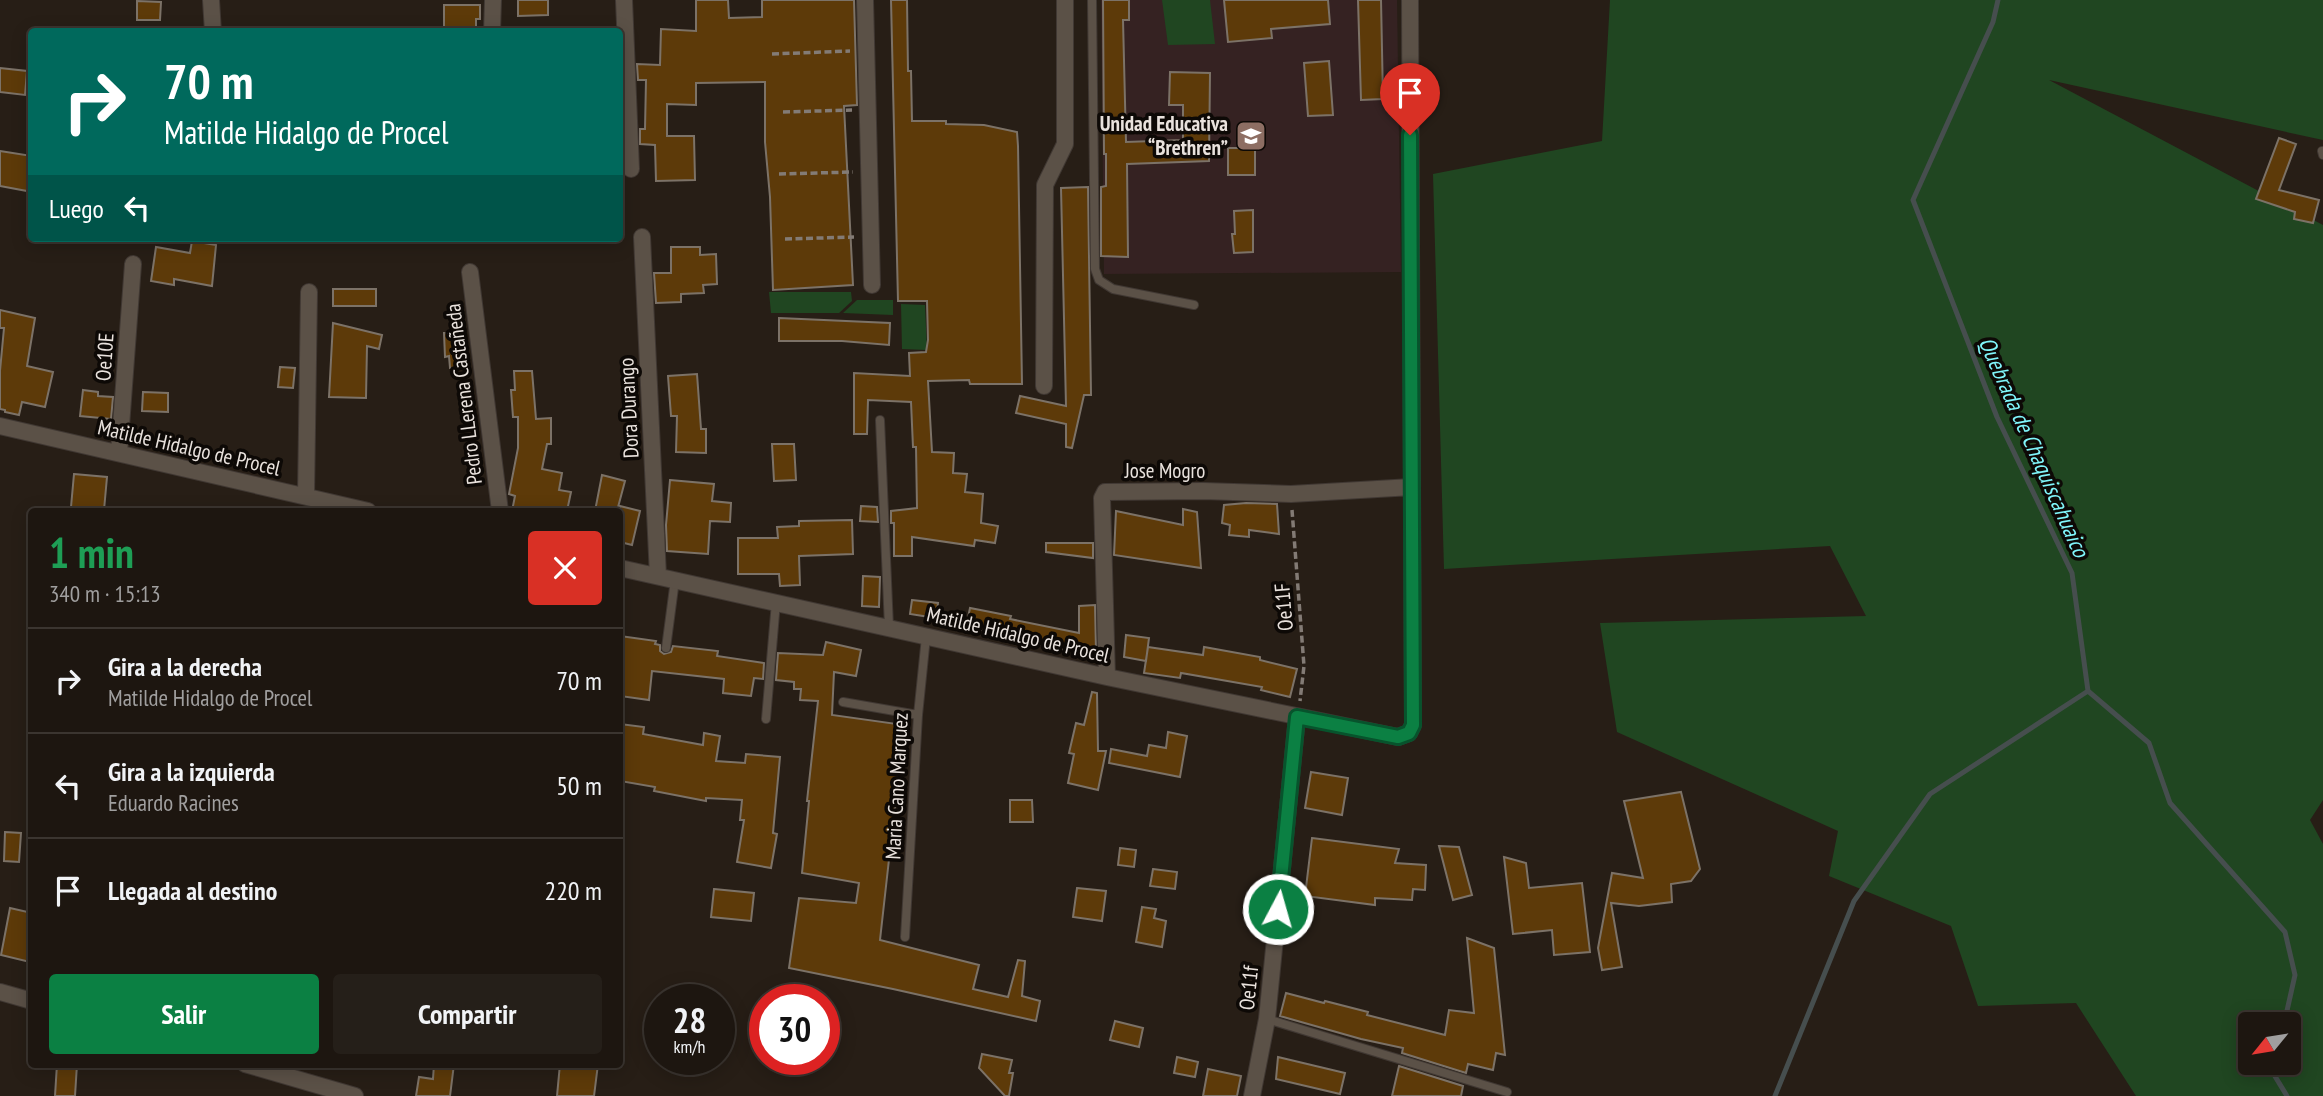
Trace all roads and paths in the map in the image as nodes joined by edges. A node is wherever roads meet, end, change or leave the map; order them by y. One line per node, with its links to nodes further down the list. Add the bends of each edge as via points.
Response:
1 (211, 0): 8 (street)
2 (493, 0): 9 (street)
3 (624, 0): 14 (street)
4 (865, 0): 10 (street)
5 (1065, 0): 25 (street, via 1065,144 1045,185)
6 (1092, 0): 24 (lane, via 1095,269 1099,280 1113,289)
7 (1410, 0): 29 (street)
8 (213, 28)
9 (492, 28)
10 (866, 50): 11 (path); 12 (street)
11 (772, 54)
12 (868, 110): 13 (path); 15 (street)
13 (783, 112)
14 (631, 169)
15 (869, 172): 16 (path); 18 (street)
16 (779, 174)
17 (642, 237): 35 (street, Dora Durango)
18 (870, 237): 19 (path); 22 (street)
19 (785, 239)
20 (133, 264): 28 (street, Oe10E)
21 (470, 272): 33 (street, Pedro LLerena Castañeda)
22 (872, 285)
23 (309, 292): 31 (street)
24 (1194, 304)
25 (1044, 386)
26 (880, 419): 38 (lane)
27 (0, 426): 28 (street, Matilde Hidalgo de Procel)
28 (119, 453): 31 (street, Matilde Hidalgo de Procel)
29 (1412, 486): 30 (street, Jose Mogro); 44 (street, Matilde Hidalgo de Procel, via 1413,725 1409,733 1398,737)
30 (1291, 494): 41 (street, Jose Mogro, via 1105,492); 44 (path, Oe11F, via 1304,666)
31 (306, 496): 32 (street, Matilde Hidalgo de Procel)
32 (351, 508)
33 (500, 508)
34 (623, 569): 35 (street, Matilde Hidalgo de Procel)
35 (658, 576): 36 (street, Matilde Hidalgo de Procel)
36 (675, 580): 37 (street, Matilde Hidalgo de Procel); 40 (lane)
37 (776, 602): 38 (street, Matilde Hidalgo de Procel); 45 (lane)
38 (888, 627): 39 (street, Matilde Hidalgo de Procel)
39 (926, 636): 41 (street, Matilde Hidalgo de Procel); 43 (lane, Maria Cano Marquez)
40 (666, 648)
41 (1107, 677): 44 (street, Matilde Hidalgo de Procel)
42 (843, 702): 43 (lane)
43 (918, 715): 46 (lane, Maria Cano Marquez)
44 (1297, 717): 49 (street, Oe11f)
45 (766, 719)
46 (905, 937)
47 (0, 992): 48 (street)
48 (28, 1000)
49 (1267, 1019): 51 (lane); 53 (street, Oe11f)
50 (259, 1068): 52 (street)
51 (1507, 1092)
52 (355, 1096)
53 (1252, 1096)

